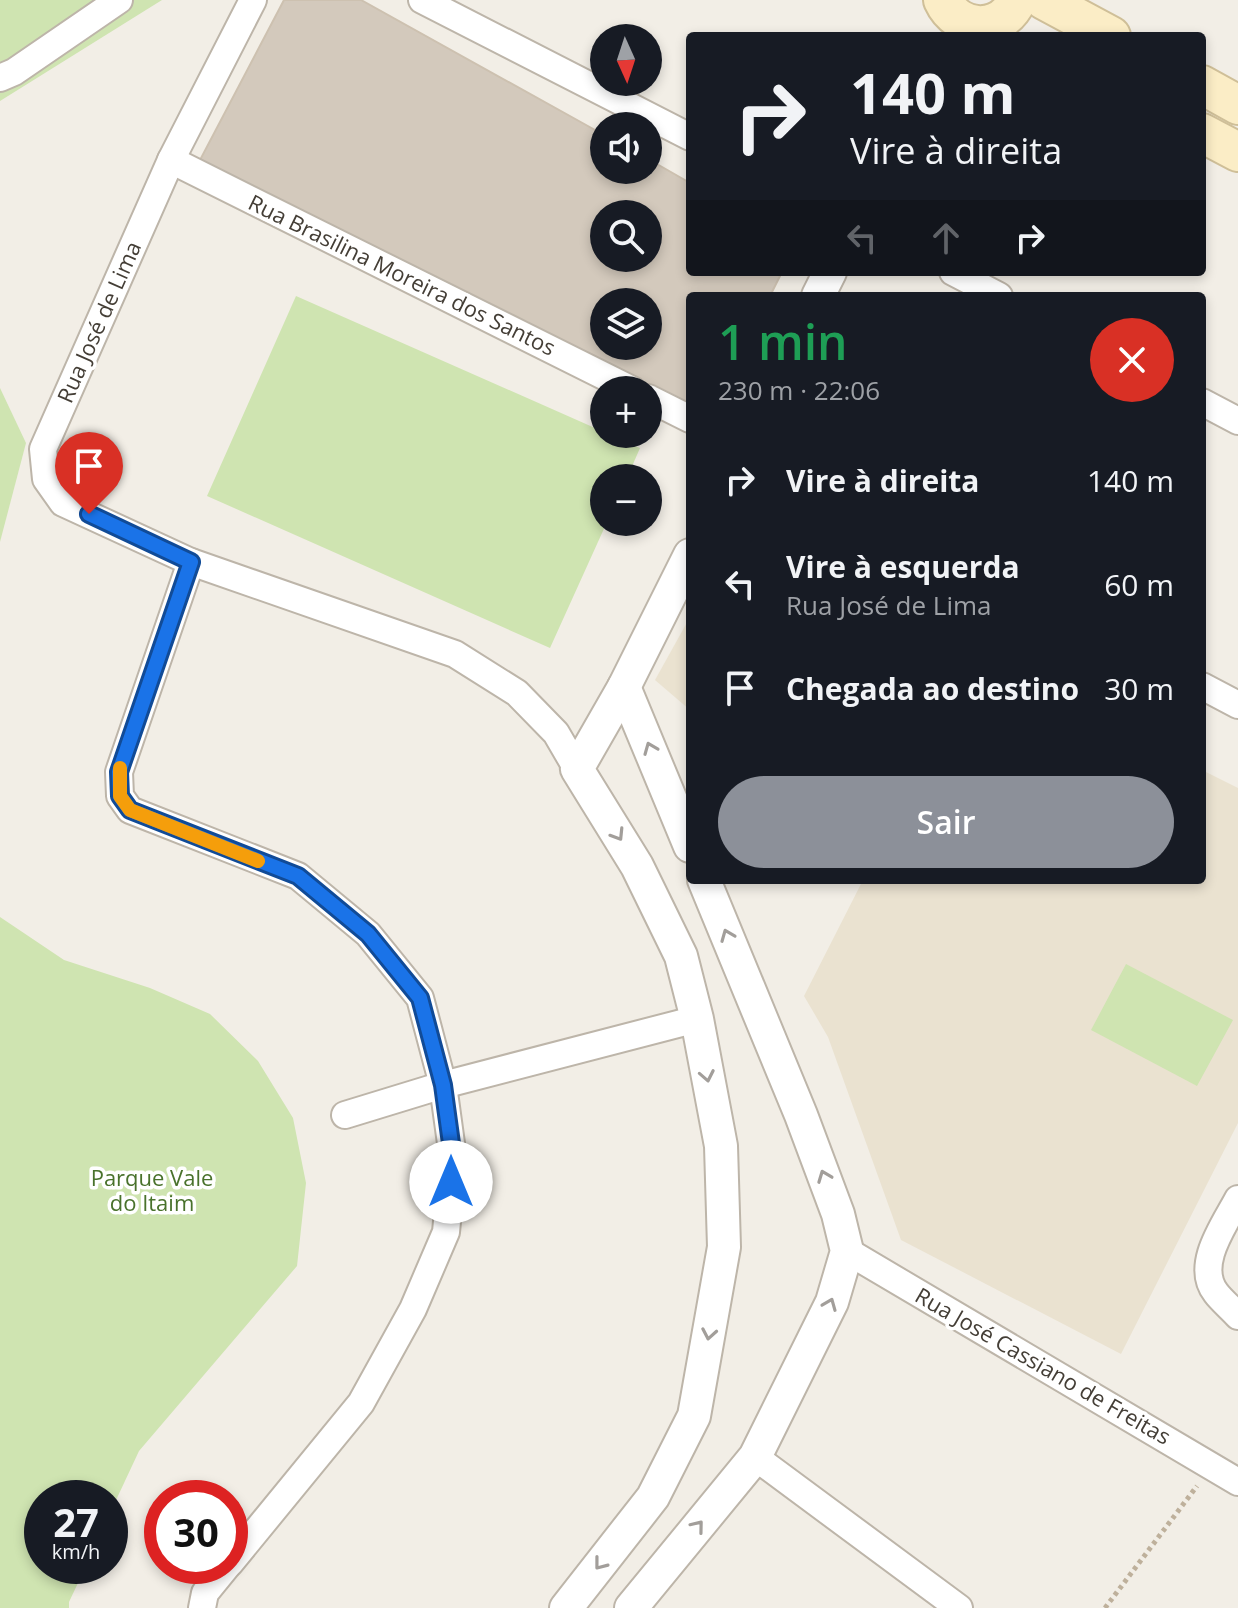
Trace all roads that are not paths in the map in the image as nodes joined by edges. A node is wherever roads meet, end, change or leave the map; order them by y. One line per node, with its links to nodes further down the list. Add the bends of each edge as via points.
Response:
1 (119, 0): 8 (street)
2 (253, 0): 14 (street, Rua José de Lima)
3 (422, 0): 11 (street)
4 (1044, 0): 7 (main road)
5 (948, 18): 6 (main road, via 982,26)
6 (1011, 20)
7 (1104, 32)
8 (0, 78)
9 (1206, 87): 10 (main road)
10 (1238, 105)
11 (686, 135)
12 (1206, 135): 13 (main road)
13 (1238, 152)
14 (171, 160): 17 (street, Rua Brasilina Moreira dos Santos); 22 (street, Rua José de Lima, via 43,449 46,479 63,503)
15 (961, 276): 16 (street)
16 (991, 292)
17 (604, 376)
18 (1206, 404): 21 (street)
19 (662, 405): 20 (street)
20 (686, 417)
21 (1238, 421)
22 (191, 562): 27 (street, Rua José de Lima, via 455,654 517,693 556,733); 31 (street, via 119,772 120,796 130,810 298,876 368,934 420,998)
23 (686, 563): 24 (street)
24 (624, 687): 27 (street); 28 (street, one-way to 24)
25 (1206, 688): 26 (street)
26 (1238, 705)
27 (577, 769): 30 (street, one-way to 30, via 637,866 681,956)
28 (686, 836)
29 (706, 884): 34 (street, one-way to 29, via 801,1115)
30 (697, 1019): 31 (street); 41 (street, one-way to 41, via 721,1146 724,1247 694,1416 653,1497)
31 (443, 1085): 32 (street); 38 (street, via 453,1158 446,1232 413,1309 361,1403)
32 (345, 1115)
33 (1238, 1199): 35 (street, via 1211,1250 1208,1272 1213,1291)
34 (847, 1251): 36 (street, one-way to 34, via 832,1302); 37 (street, Rua José Cassiano de Freitas)
35 (1238, 1316)
36 (755, 1457): 42 (street, one-way to 36); 43 (street)
37 (1238, 1482)
38 (248, 1541)
39 (212, 1584): 40 (street)
40 (202, 1608)
41 (566, 1608)
42 (631, 1608)
43 (959, 1608)

